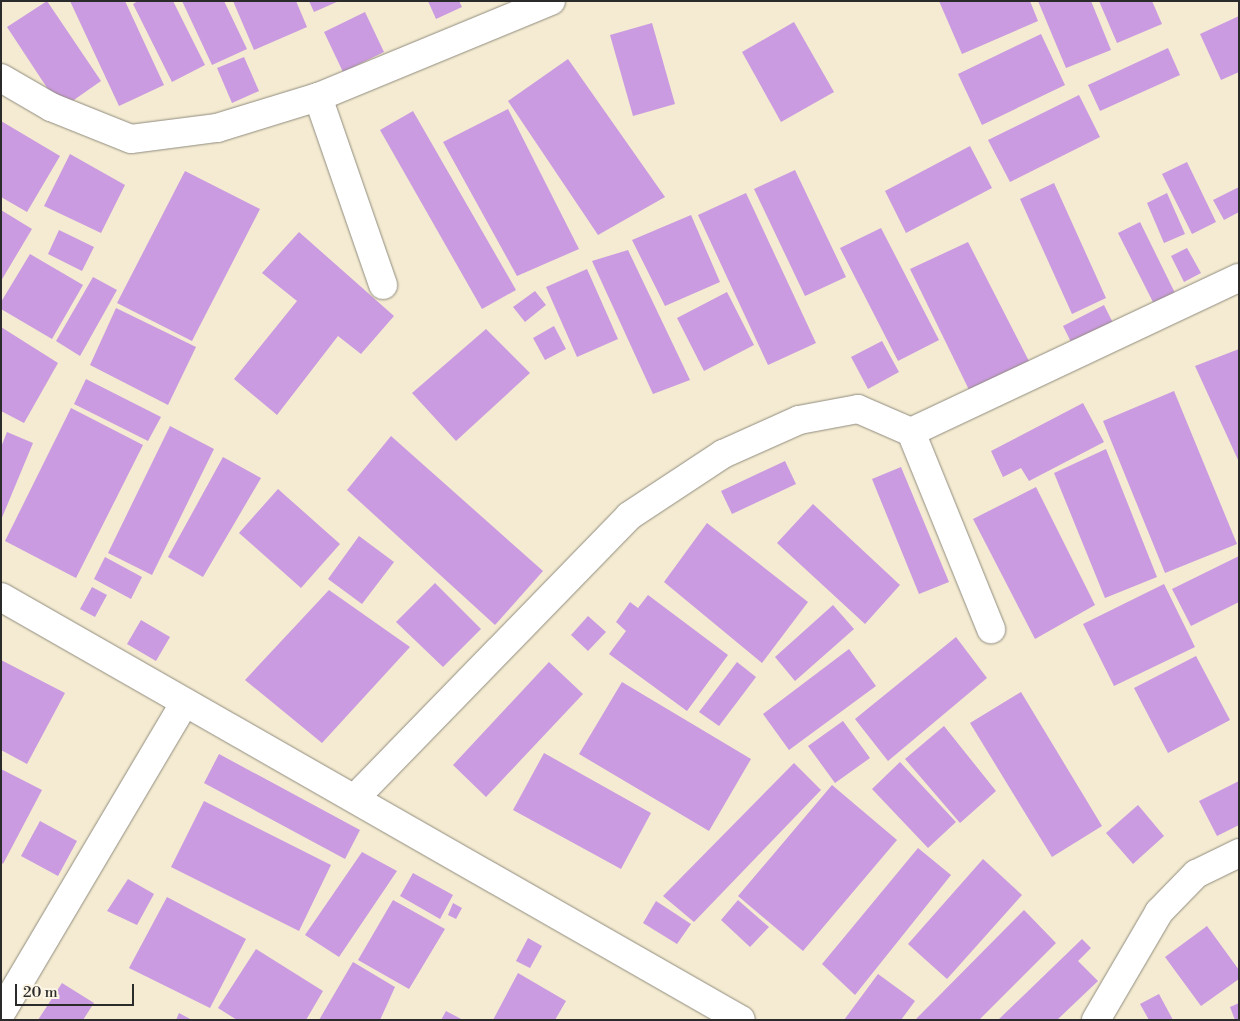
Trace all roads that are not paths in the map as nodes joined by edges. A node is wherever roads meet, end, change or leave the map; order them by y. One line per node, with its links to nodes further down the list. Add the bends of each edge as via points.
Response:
1 (551, 1): 3 (street)
2 (1, 78): 3 (street, via 51,108 131,139 217,128)
3 (318, 97): 5 (street)
4 (1239, 278): 6 (street)
5 (383, 285)
6 (911, 432): 8 (street); 10 (street, via 858,409 799,420 723,454 629,516)
7 (1, 597): 9 (street)
8 (991, 629)
9 (185, 702): 10 (street); 12 (street)
10 (356, 797): 13 (street)
11 (1239, 853): 14 (street, via 1196,874 1159,912)
12 (1, 1013)
13 (741, 1020)
14 (1096, 1020)

